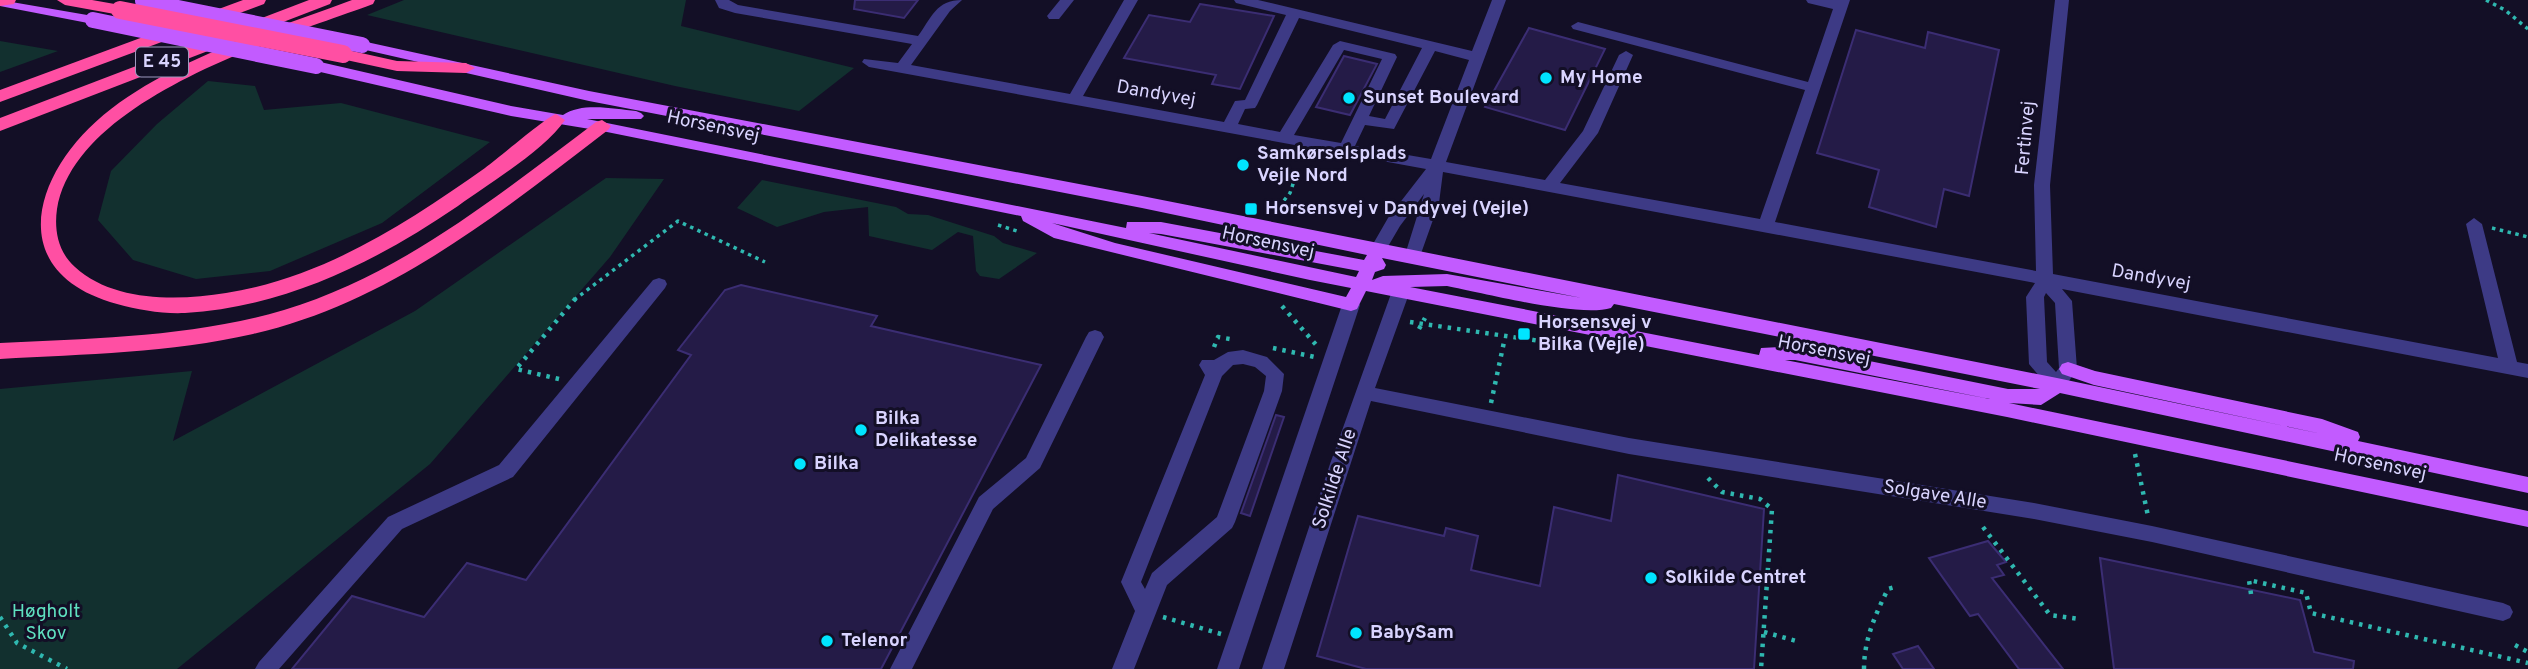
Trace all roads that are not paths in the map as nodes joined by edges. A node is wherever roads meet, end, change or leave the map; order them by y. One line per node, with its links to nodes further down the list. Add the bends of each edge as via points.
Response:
1 (8, 0): 14 (highway)
2 (65, 0): 25 (highway, bridge, via 397,66)
3 (258, 0): 28 (highway, E 45)
4 (324, 0): 34 (highway, E 45)
5 (367, 0): 33 (highway, via 195,67 147,92 103,126 71,159 50,197 45,233 56,262 84,286 131,301 184,305 255,297 321,275 374,250 540,138)
6 (722, 0): 20 (street, via 735,9)
7 (955, 0): 20 (street)
8 (1068, 0): 18 (street)
9 (1131, 0): 30 (street)
10 (1241, 0): 17 (street)
11 (1499, 0): 23 (street)
12 (1813, 0): 16 (street)
13 (2062, 0): 48 (street, Fertinvej, via 2042,185)
14 (0, 1): 33 (main road, Horsensvej, bridge)
15 (140, 1): 25 (main road, Horsensvej, bridge)
16 (1842, 4): 27 (street)
17 (1294, 13): 21 (street); 35 (street, via 1250,106 1240,104)
18 (1054, 16)
19 (1578, 26): 27 (street)
20 (921, 41): 26 (street)
21 (1430, 46): 23 (street); 32 (street, via 1389,125)
22 (1626, 55): 40 (street, via 1590,133)
23 (1477, 57): 39 (street)
24 (869, 62): 26 (street, Dandyvej)
25 (466, 68): 29 (main road, Horsensvej)
26 (902, 68): 30 (street, Dandyvej)
27 (1814, 89): 44 (street)
28 (0, 96)
29 (589, 96): 31 (main road); 37 (main road, Horsensvej)
30 (1074, 100): 35 (street, Dandyvej)
31 (601, 119): 33 (main road, Horsensvej); 37 (main road, via 627,114 776,143); 41 (main road, Horsensvej); 55 (highway, via 458,231 366,285 301,312 176,340)
32 (1360, 119): 36 (street, via 1390,57 1340,44); 38 (street)
33 (556, 120)
34 (0, 125)
35 (1228, 128): 36 (street, Dandyvej)
36 (1284, 139): 38 (street, Dandyvej)
37 (816, 140): 45 (main road, Horsensvej)
38 (1345, 150): 39 (street, Dandyvej)
39 (1436, 167): 40 (street, Dandyvej); 45 (street); 46 (street, via 1431,204)
40 (1548, 187): 44 (street, Dandyvej)
41 (1013, 209): 42 (main road, Horsensvej); 53 (main road, via 1055,232)
42 (1065, 220): 47 (main road, via 1161,228); 50 (main road, Horsensvej)
43 (2474, 224): 57 (street)
44 (1766, 226): 48 (street, Dandyvej)
45 (1377, 251): 46 (main road, Horsensvej); 47 (main road)
46 (1412, 258): 47 (main road); 51 (main road); 52 (main road, Horsensvej)
47 (1369, 267): 50 (main road)
48 (2045, 280): 57 (street, Dandyvej); 58 (street, via 2063,301); 60 (street, Fertinvej, via 2035,298 2038,364)
49 (659, 284): 69 (street, via 506,471 396,523)
50 (1360, 284): 51 (main road, Horsensvej); 53 (main road)
51 (1403, 286): 52 (main road, via 1447,280 1576,304); 56 (main road, Horsensvej); 61 (street, Solkilde Alle)
52 (1643, 303): 60 (main road, Horsensvej)
53 (1351, 305): 68 (street)
54 (1095, 337): 70 (street, via 1033,463 986,503)
55 (0, 351)
56 (1721, 352): 60 (main road, via 1794,353 2008,396 2041,398); 62 (main road, Horsensvej)
57 (2509, 367): 59 (street, Dandyvej)
58 (2068, 369): 60 (street); 63 (main road, via 2322,426)
59 (2528, 371)
60 (2057, 385): 62 (main road); 63 (main road, Horsensvej)
61 (1364, 394): 67 (street, Solgave Alle, via 1629,446 2034,511); 73 (street, Solkilde Alle)
62 (2062, 421): 65 (main road, Horsensvej)
63 (2403, 457): 64 (main road, Horsensvej)
64 (2528, 485)
65 (2528, 519)
66 (1145, 611): 66 (street, via 1131,582 1210,368 1227,358 1267,363 1275,374 1273,391 1224,522 1159,579); 71 (street)
67 (2502, 612)
68 (1231, 663): 72 (street)
69 (266, 669)
70 (901, 669)
71 (1123, 669)
72 (1213, 669)
73 (1273, 669)

